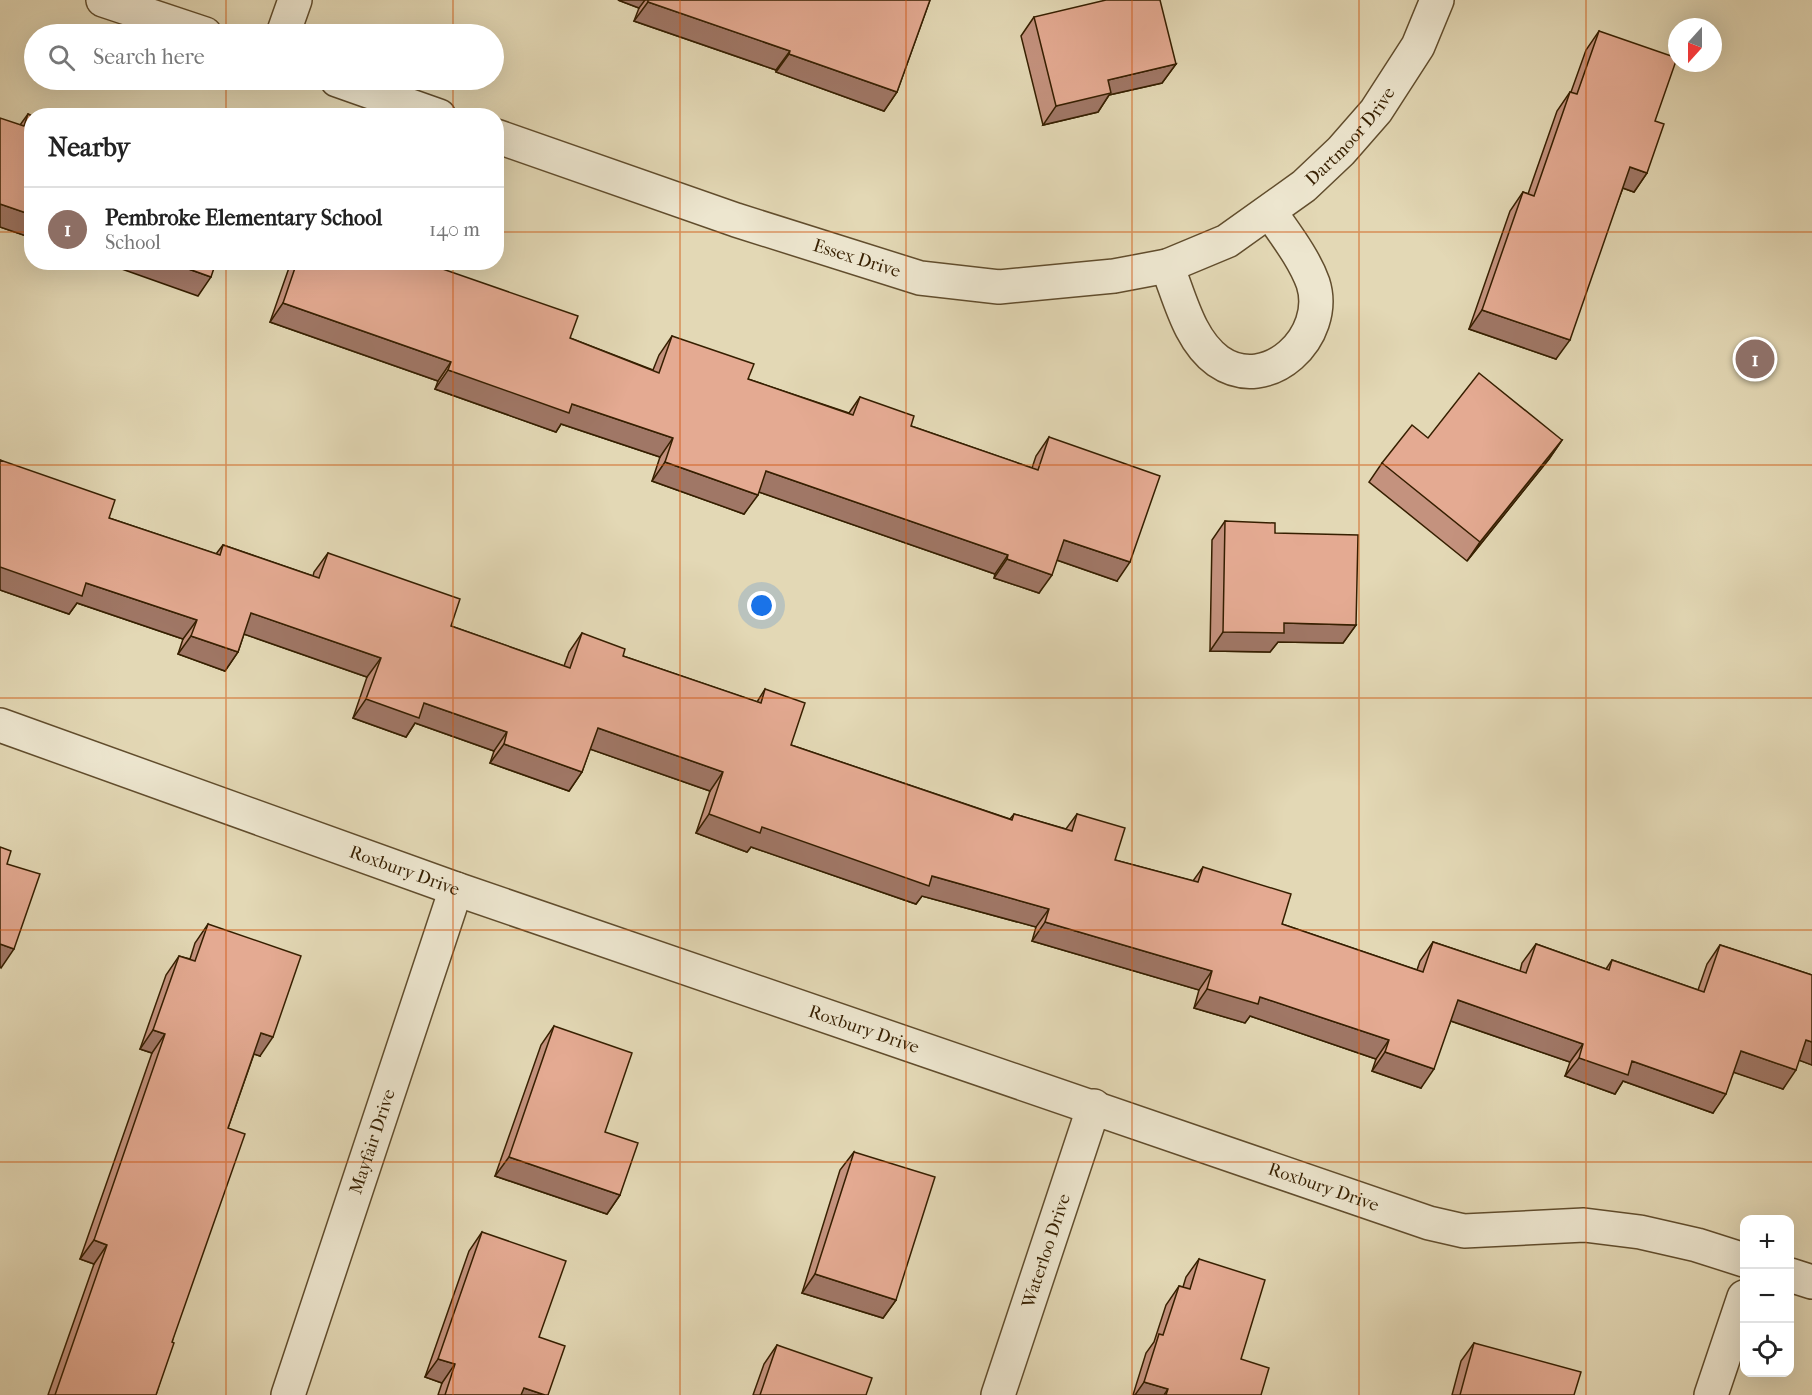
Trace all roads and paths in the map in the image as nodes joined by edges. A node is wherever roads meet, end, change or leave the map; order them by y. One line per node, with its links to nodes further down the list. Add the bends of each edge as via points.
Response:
1 (104, 0): 4 (street)
2 (296, 0): 6 (street)
3 (1437, 0): 10 (street, Dartmoor Drive, via 1418,46 1376,111 1334,158)
4 (160, 9): 5 (street)
5 (187, 24)
6 (288, 24)
7 (365, 90): 8 (street)
8 (416, 108)
9 (504, 139): 12 (street, Essex Drive, via 736,220 920,278 999,287 1053,284)
10 (1270, 212): 11 (street, Dartmoor Drive); 12 (street, via 1313,283 1316,303 1308,336 1286,360 1250,372 1218,361 1191,327)
11 (1227, 241): 12 (street, Essex Drive)
12 (1167, 266)
13 (0, 725): 14 (street, Roxbury Drive)
14 (456, 889): 15 (street, Roxbury Drive); 20 (street, Mayfair Drive)
15 (1094, 1106): 16 (street, Roxbury Drive, via 1429,1223 1464,1231 1584,1225 1640,1232); 21 (street, Waterloo Drive)
16 (1740, 1259)
17 (1794, 1276): 18 (street)
18 (1812, 1282)
19 (1740, 1309): 22 (street)
20 (288, 1395)
21 (998, 1395)
22 (1711, 1395)

